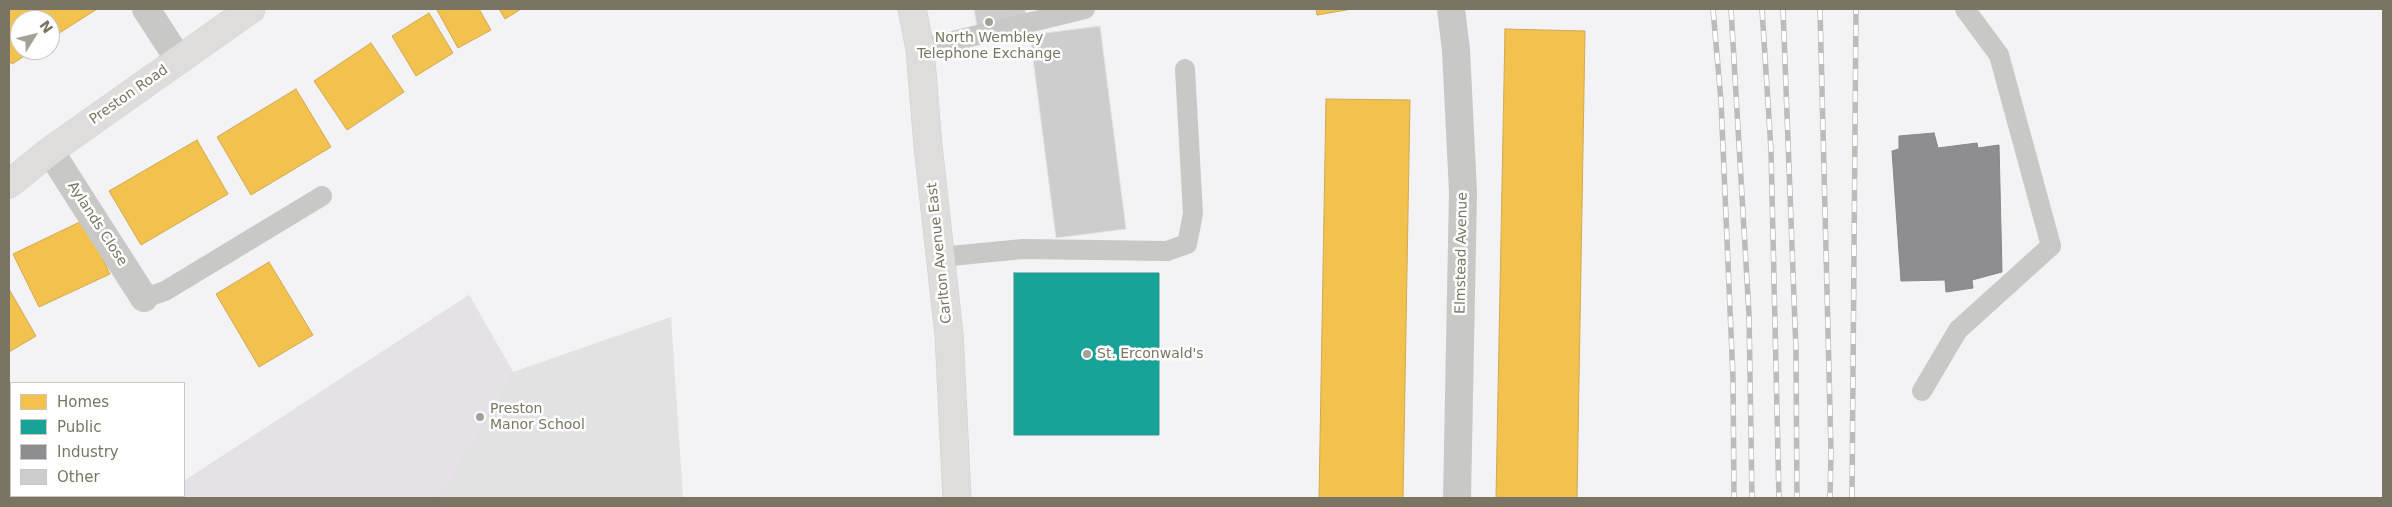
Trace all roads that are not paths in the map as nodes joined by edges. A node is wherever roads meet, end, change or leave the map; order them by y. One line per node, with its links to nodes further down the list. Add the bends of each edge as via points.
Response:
1 (146, 9): 8 (street)
2 (251, 9): 8 (street, Preston Road)
3 (912, 9): 7 (street, Carlton Avenue East)
4 (1085, 9): 7 (lane)
5 (1450, 9): 17 (street, Elmstead Avenue, via 1456,50 1463,192)
6 (1965, 9): 15 (lane, via 1998,55 2051,246 1958,330)
7 (920, 49): 13 (street, Carlton Avenue East)
8 (179, 60): 10 (street, Preston Road)
9 (1185, 69): 13 (lane, via 1193,214 1187,244 1167,251 1023,249)
10 (50, 151): 11 (street, Preston Road); 14 (street, Aylands Close)
11 (9, 184)
12 (322, 196): 14 (lane, via 165,291)
13 (940, 257): 16 (street, Carlton Avenue East, via 949,334)
14 (144, 298)
15 (1922, 391)
16 (957, 498)
17 (1457, 498)

